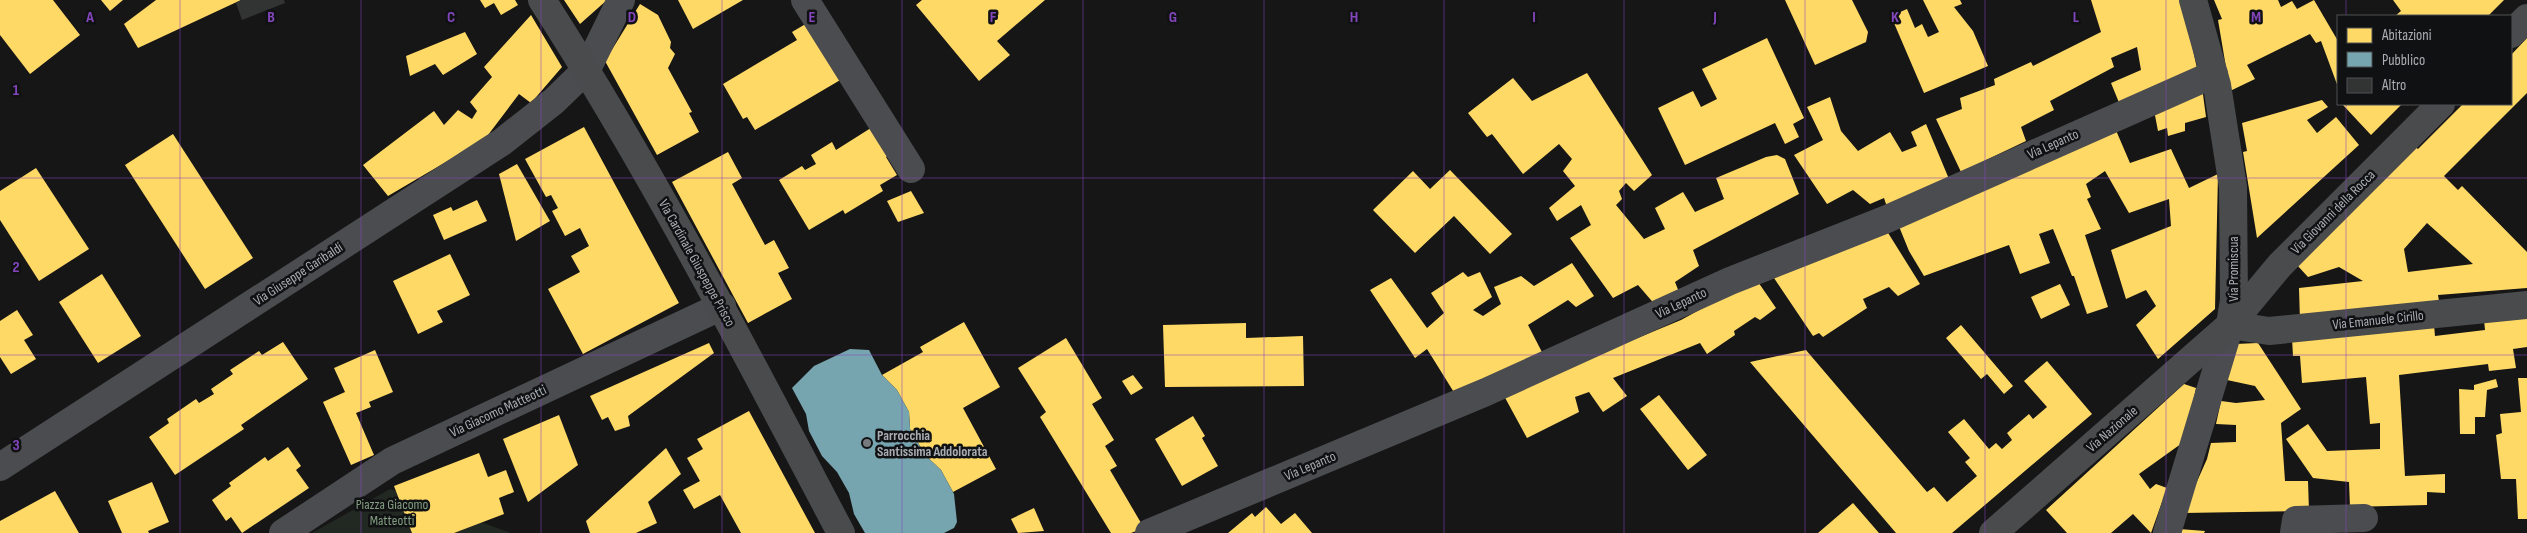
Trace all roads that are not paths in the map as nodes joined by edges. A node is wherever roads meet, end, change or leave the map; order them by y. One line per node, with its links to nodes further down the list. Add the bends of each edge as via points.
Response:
1 (542, 0): 7 (street, Via Cardinale Giuspeppe Prisco)
2 (621, 0): 7 (street, Via Giuseppe Garibaldi)
3 (805, 0): 10 (street)
4 (2193, 0): 8 (street, Via Promiscua)
5 (2527, 18): 6 (street)
6 (2512, 33)
7 (587, 69): 12 (street, Via Cardinale Giuspeppe Prisco); 14 (street, Via Giuseppe Garibaldi, via 554,101 502,142)
8 (2214, 74): 13 (street, Via Promiscua, via 2233,186 2234,300); 18 (street, Via Lepanto, via 1886,219 1730,281 1486,392)
9 (2440, 105): 13 (street, Via Giovanni della Rocca, via 2280,265)
10 (911, 170)
11 (2527, 305): 13 (street, Via Emanuele Cirillo, via 2269,331)
12 (722, 306): 16 (street, Via Giacomo Matteotti, via 392,461); 17 (street, Via Cardinale Giuspeppe Prisco)
13 (2230, 325): 19 (street, Via Nazionale); 20 (street, Via Promiscua)
14 (0, 467)
15 (2364, 518): 21 (street, via 2296,520)
16 (283, 533)
17 (841, 533)
18 (1149, 533)
19 (1993, 533)
20 (2167, 533)
21 (2294, 533)

